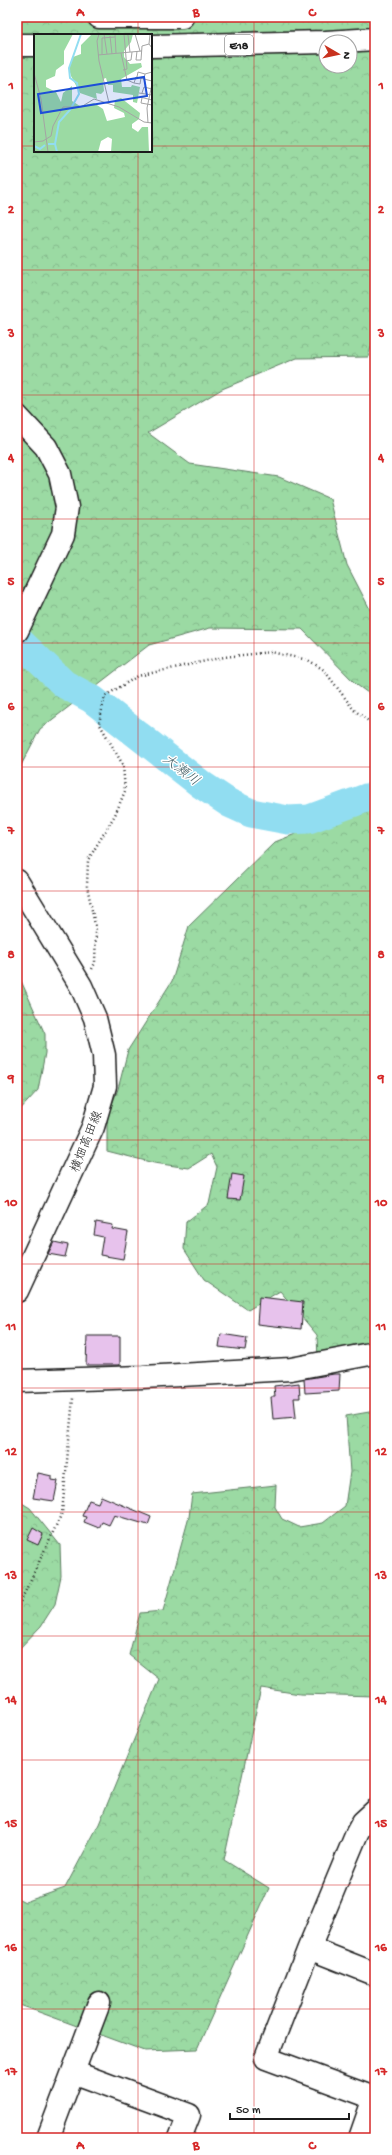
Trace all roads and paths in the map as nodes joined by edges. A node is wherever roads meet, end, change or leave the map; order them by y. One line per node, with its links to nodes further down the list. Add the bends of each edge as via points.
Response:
1 (99, 17): 2 (main road)
2 (182, 17)
3 (375, 39): 4 (main road, E18)
4 (358, 40)
5 (318, 42): 8 (main road, E18)
6 (17, 44): 7 (main road)
7 (34, 45)
8 (152, 46)
9 (17, 416): 10 (main road, via 46,447 60,474 67,507 63,534)
10 (17, 631)
11 (375, 726): 13 (path, via 354,710 324,670 308,660 271,652 224,657 138,676 105,696 99,723 123,765 125,791 115,815 88,860 87,886 96,930 95,963)
12 (17, 881): 13 (main road, 横畑高田線)
13 (80, 986): 14 (main road, 横畑高田線, via 95,1018 104,1055 105,1086 93,1127)
14 (17, 1291)
15 (375, 1352): 16 (main road, via 291,1368 143,1377)
16 (74, 1378): 17 (main road); 18 (path, via 62,1513)
17 (17, 1381)
18 (17, 1608)
19 (375, 1811): 20 (main road, via 363,1822 357,1833)
20 (309, 1948): 21 (main road); 24 (main road, via 266,2058)
21 (375, 1974)
22 (99, 2003): 23 (main road)
23 (73, 2072): 25 (main road); 26 (main road, via 189,2116)
24 (374, 2096): 27 (main road)
25 (48, 2138)
26 (180, 2138)
27 (360, 2138)

